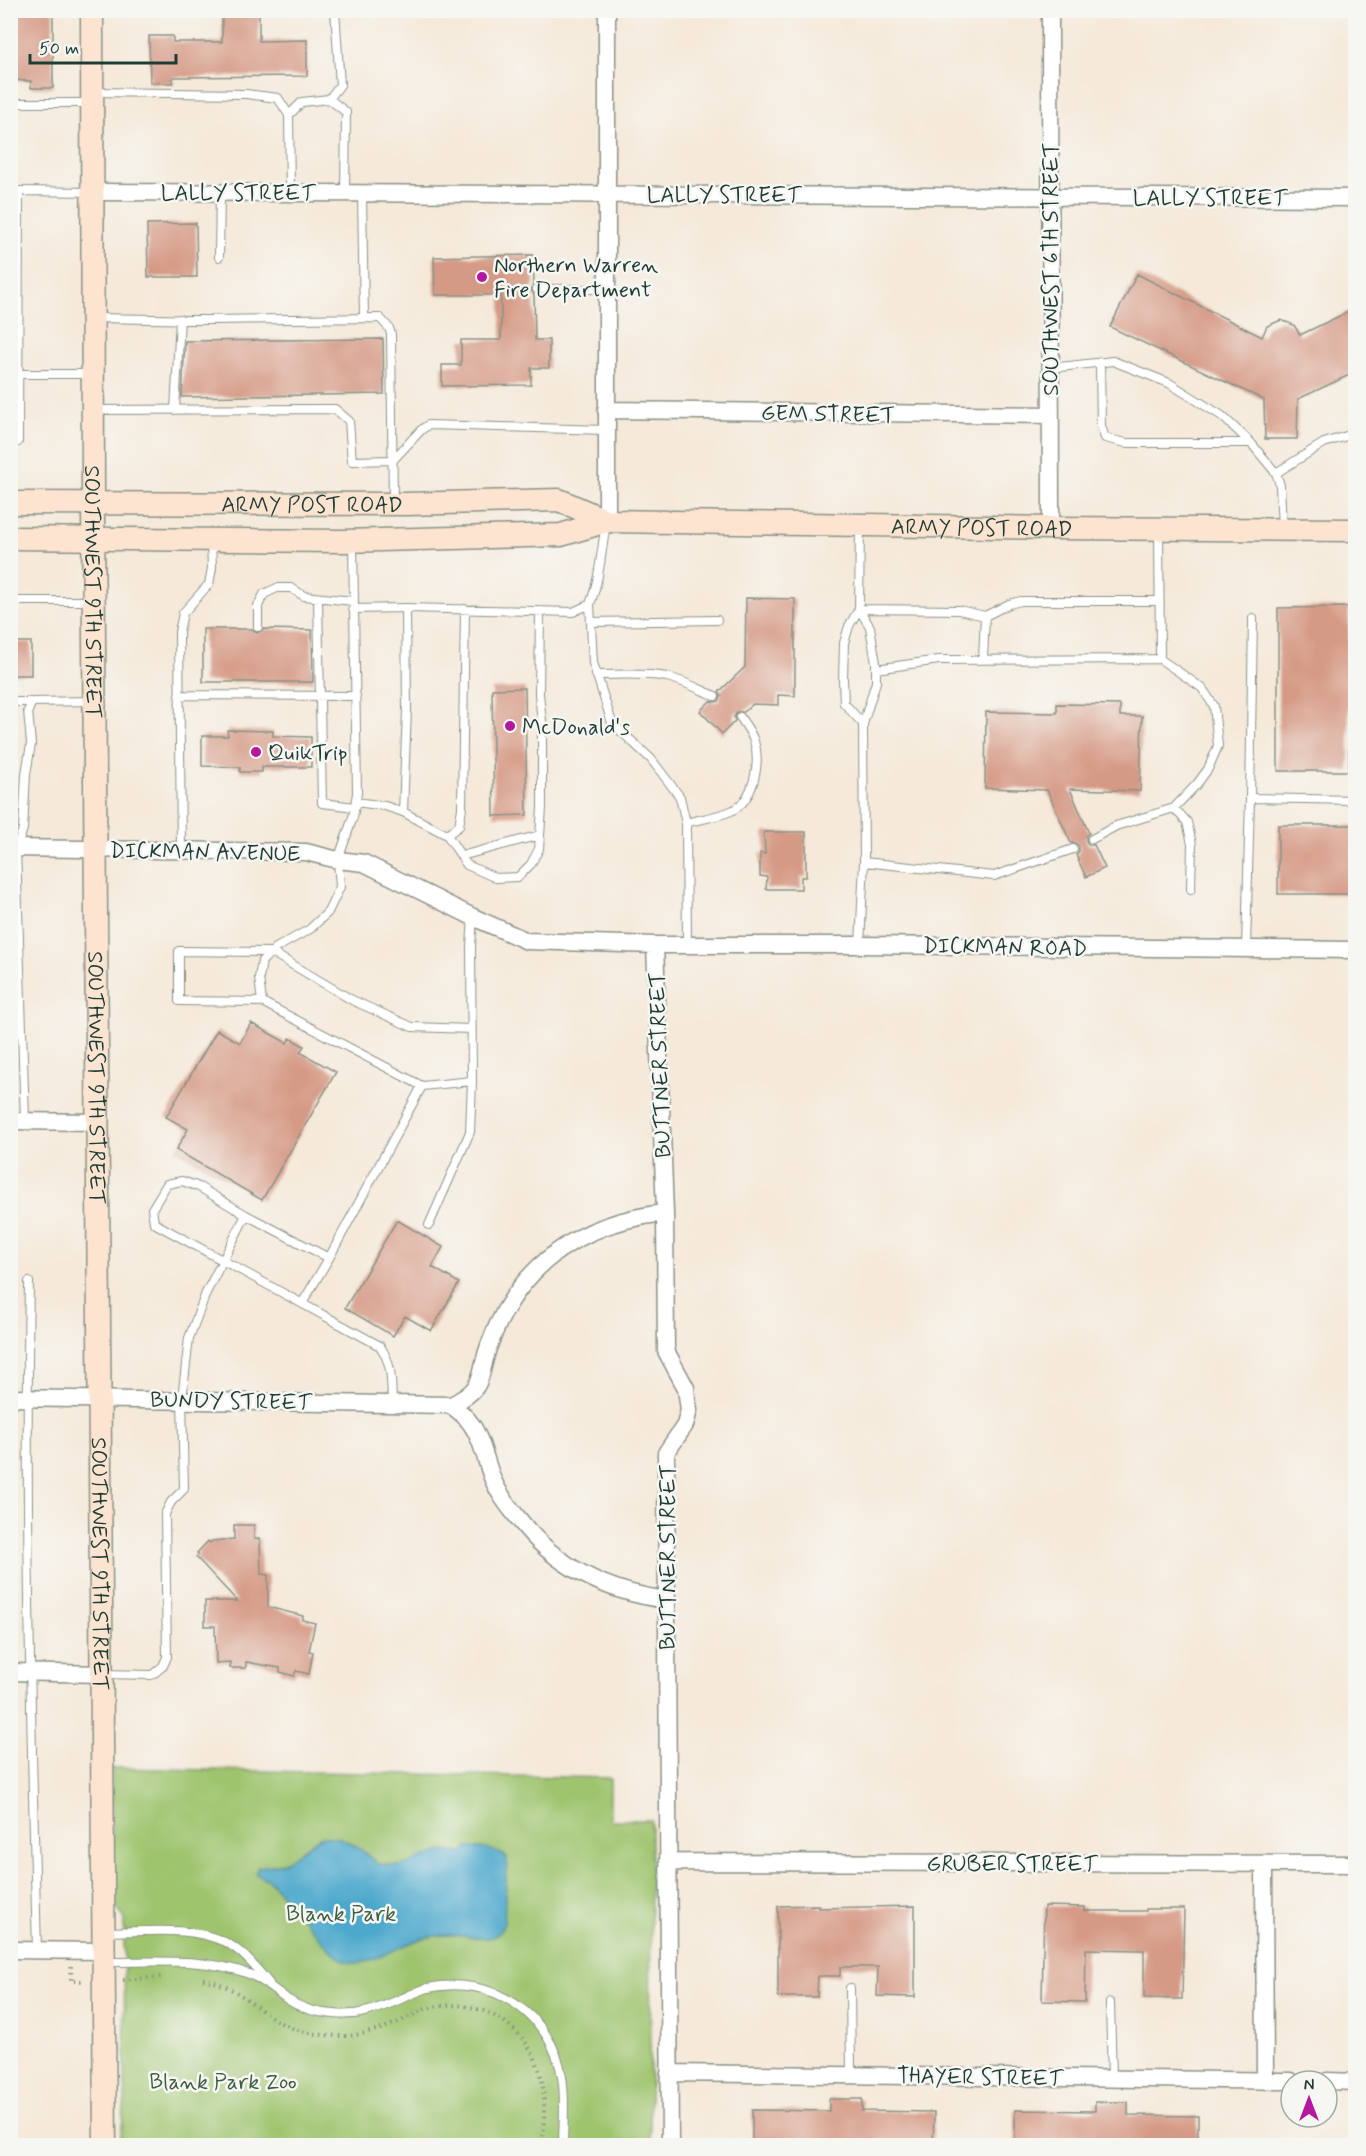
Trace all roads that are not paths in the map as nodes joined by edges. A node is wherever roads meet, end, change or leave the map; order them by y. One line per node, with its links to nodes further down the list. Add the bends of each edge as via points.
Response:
1 (92, 10): 5 (main road, SOUTHWEST 9TH STREET)
2 (335, 10): 6 (lane, via 340,85)
3 (607, 10): 14 (street)
4 (1050, 10): 15 (street, SOUTHWEST 6TH STREET)
5 (92, 98): 7 (lane); 8 (lane, via 246,94 278,98); 10 (main road, SOUTHWEST 9TH STREET)
6 (329, 99): 8 (lane, via 302,102); 13 (lane, via 346,112)
7 (10, 104)
8 (289, 115): 12 (lane)
9 (15, 191): 10 (lane); 18 (lane)
10 (93, 192): 11 (street, LALLY STREET); 22 (main road, SOUTHWEST 9TH STREET)
11 (220, 192): 12 (street, LALLY STREET); 17 (lane)
12 (290, 192): 13 (street, LALLY STREET)
13 (354, 192): 14 (street, LALLY STREET); 23 (lane)
14 (607, 194): 15 (street, LALLY STREET); 20 (street)
15 (1050, 197): 16 (street, LALLY STREET); 27 (street, SOUTHWEST 6TH STREET)
16 (1356, 198)
17 (219, 257)
18 (14, 260): 21 (lane)
19 (537, 289): 20 (lane)
20 (606, 289): 32 (street)
21 (14, 292): 25 (lane)
22 (93, 318): 24 (lane); 29 (main road, SOUTHWEST 9TH STREET)
23 (364, 318): 24 (lane); 38 (lane, via 380,318 391,334)
24 (180, 319): 31 (lane)
25 (14, 321): 28 (lane)
26 (1100, 362): 27 (lane); 37 (lane, via 1113,361 1168,383 1222,416); 37 (lane, via 1101,426 1105,438 1126,443)
27 (1051, 368): 33 (street, SOUTHWEST 6TH STREET)
28 (14, 374): 29 (lane); 36 (lane, via 18,442)
29 (93, 374): 30 (main road, SOUTHWEST 9TH STREET)
30 (93, 410): 31 (lane); 41 (main road, SOUTHWEST 9TH STREET)
31 (175, 410): 38 (lane, via 335,408 349,421 352,461)
32 (606, 410): 33 (street, GEM STREET); 34 (street)
33 (1051, 415): 45 (street, SOUTHWEST 6TH STREET)
34 (606, 430): 38 (lane, via 428,425); 43 (street)
35 (1356, 433): 39 (lane, via 1324,443)
36 (10, 442)
37 (1251, 443): 39 (lane)
38 (393, 459): 42 (lane)
39 (1276, 473): 47 (lane)
40 (10, 503): 41 (main road, ARMY POST ROAD)
41 (93, 504): 42 (main road, ARMY POST ROAD); 50 (main road, SOUTHWEST 9TH STREET)
42 (393, 504): 43 (main road, ARMY POST ROAD, via 559,500)
43 (607, 521): 44 (main road, ARMY POST ROAD); 52 (main road, ARMY POST ROAD, via 561,535); 57 (lane, via 597,585)
44 (860, 525): 45 (main road, ARMY POST ROAD); 61 (lane)
45 (1051, 528): 46 (main road, ARMY POST ROAD)
46 (1159, 528): 47 (main road, ARMY POST ROAD); 56 (lane)
47 (1282, 529): 48 (main road, ARMY POST ROAD)
48 (1356, 530)
49 (10, 538): 50 (main road, ARMY POST ROAD)
50 (94, 539): 51 (main road, ARMY POST ROAD); 55 (main road, SOUTHWEST 9TH STREET)
51 (210, 540): 52 (main road, ARMY POST ROAD); 72 (lane, via 209,584 183,613 179,632)
52 (353, 540): 58 (lane)
53 (318, 598): 58 (lane); 67 (lane, via 291,588 270,591 258,606); 73 (lane)
54 (10, 601): 55 (lane)
55 (94, 601): 76 (main road, SOUTHWEST 9TH STREET)
56 (1159, 601): 63 (lane, via 1021,601); 69 (lane)
57 (590, 604): 62 (lane, via 573,612); 66 (lane)
58 (353, 605): 59 (lane); 74 (lane)
59 (406, 608): 60 (lane); 85 (lane, via 408,710)
60 (465, 609): 62 (lane); 87 (lane, via 462,807 459,826)
61 (859, 609): 63 (lane, via 959,610); 70 (lane, via 870,627); 80 (lane, via 844,643 843,680 844,703)
62 (540, 611): 88 (lane)
63 (985, 616): 68 (lane)
64 (1253, 618): 81 (lane)
65 (717, 620): 66 (lane)
66 (591, 622): 71 (lane)
67 (258, 627)
68 (983, 659): 69 (lane); 70 (lane, via 939,660)
69 (1161, 659): 84 (lane, via 1202,688 1214,705 1217,724 1218,747 1208,769)
70 (876, 669): 80 (lane)
71 (596, 675): 75 (lane, via 652,675 681,681); 86 (lane, via 612,723 651,759 680,797)
72 (179, 696): 73 (lane); 93 (lane)
73 (321, 696): 74 (lane); 83 (lane, via 322,803)
74 (356, 696): 83 (lane)
75 (715, 696)
76 (96, 701): 78 (lane); 91 (main road, SOUTHWEST 9TH STREET)
77 (10, 702): 78 (lane)
78 (32, 702): 90 (lane, via 28,711 31,744 23,829)
79 (740, 717): 86 (lane, via 754,742 756,768 748,795 733,810)
80 (863, 724): 96 (lane)
81 (1250, 798): 82 (lane); 102 (lane)
82 (1356, 800)
83 (355, 804): 85 (lane); 95 (lane)
84 (1174, 808): 89 (lane, via 1116,826); 97 (lane, via 1187,822 1192,844)
85 (403, 812): 87 (lane)
86 (686, 823): 100 (lane)
87 (447, 835): 94 (lane)
88 (540, 835): 94 (lane); 94 (lane, via 539,849 518,877 496,878 467,865)
89 (1092, 838)
90 (13, 848): 91 (street, DICKMAN AVENUE); 109 (lane)
91 (97, 849): 93 (street, DICKMAN AVENUE); 110 (main road, SOUTHWEST 9TH STREET)
92 (1073, 849): 96 (lane, via 994,876)
93 (181, 850): 95 (street, DICKMAN AVENUE, via 306,852)
94 (461, 856)
95 (338, 860): 98 (street, DICKMAN AVENUE, via 364,863); 104 (lane, via 340,887 328,912 310,929)
96 (864, 862): 101 (lane)
97 (1191, 889)
98 (473, 917): 99 (street, DICKMAN AVENUE, via 527,940); 106 (lane)
99 (655, 945): 100 (street, DICKMAN ROAD); 111 (street, BUTTNER STREET)
100 (687, 945): 101 (street, DICKMAN ROAD)
101 (860, 945): 102 (street, DICKMAN ROAD)
102 (1246, 949): 103 (street, DICKMAN ROAD)
103 (1356, 950)
104 (271, 952): 105 (lane, via 260,969); 105 (lane, via 179,951 179,1001); 106 (lane, via 352,1000 412,1027)
105 (262, 1002): 108 (lane)
106 (471, 1029): 107 (lane)
107 (472, 1081): 108 (lane); 113 (lane, via 470,1132)
108 (422, 1086): 114 (lane)
109 (18, 1121): 110 (street)
110 (99, 1122): 119 (main road, SOUTHWEST 9TH STREET)
111 (665, 1213): 122 (street, via 636,1216 597,1228 546,1260 507,1306 489,1343 477,1387 468,1397); 123 (street, BUTTNER STREET, via 666,1352 686,1388 689,1410 685,1425 666,1454)
112 (246, 1215): 114 (lane); 115 (lane); 115 (lane, via 182,1181 167,1184 152,1209 154,1223)
113 (429, 1225)
114 (329, 1258): 117 (lane)
115 (222, 1260): 117 (lane); 120 (lane, via 189,1338)
116 (28, 1282): 118 (lane)
117 (303, 1302): 121 (lane, via 380,1346 388,1358)
118 (19, 1398): 119 (street, BUNDY STREET); 125 (lane)
119 (100, 1398): 120 (street, BUNDY STREET); 126 (main road, SOUTHWEST 9TH STREET)
120 (182, 1399): 121 (street, BUNDY STREET); 126 (lane, via 184,1489 165,1514 167,1656 163,1666 152,1675)
121 (392, 1404): 122 (street, BUNDY STREET)
122 (451, 1405): 123 (street, via 475,1431 504,1500 546,1550 602,1585)
123 (667, 1600): 127 (street, BUTTNER STREET)
124 (10, 1672): 125 (street)
125 (29, 1672): 126 (street); 132 (lane)
126 (102, 1674): 130 (main road, SOUTHWEST 9TH STREET)
127 (668, 1862): 128 (street, GRUBER STREET); 136 (street, BUTTNER STREET)
128 (1264, 1864): 129 (street, GRUBER STREET); 139 (street)
129 (1356, 1864)
130 (104, 1948): 132 (street); 134 (lane, via 228,1968 251,1975); 134 (lane, via 178,1932 205,1934 226,1942 249,1959); 143 (main road, SOUTHWEST 9TH STREET)
131 (10, 1950): 132 (street)
132 (37, 1950)
133 (850, 1988): 137 (lane)
134 (275, 1990): 144 (lane, via 309,2010 335,2015 365,2013 426,1988 451,1984 480,1987 503,1996 525,2010 544,2030 556,2055 562,2078)
135 (1110, 2002): 138 (lane)
136 (669, 2073): 137 (street, THAYER STREET); 145 (street, BUTTNER STREET)
137 (851, 2074): 138 (street, THAYER STREET)
138 (1112, 2078): 139 (street, THAYER STREET)
139 (1265, 2081): 140 (street, THAYER STREET)
140 (1279, 2081)
141 (1339, 2081): 142 (street)
142 (1356, 2082)
143 (105, 2145)
144 (563, 2145)
145 (670, 2145)

